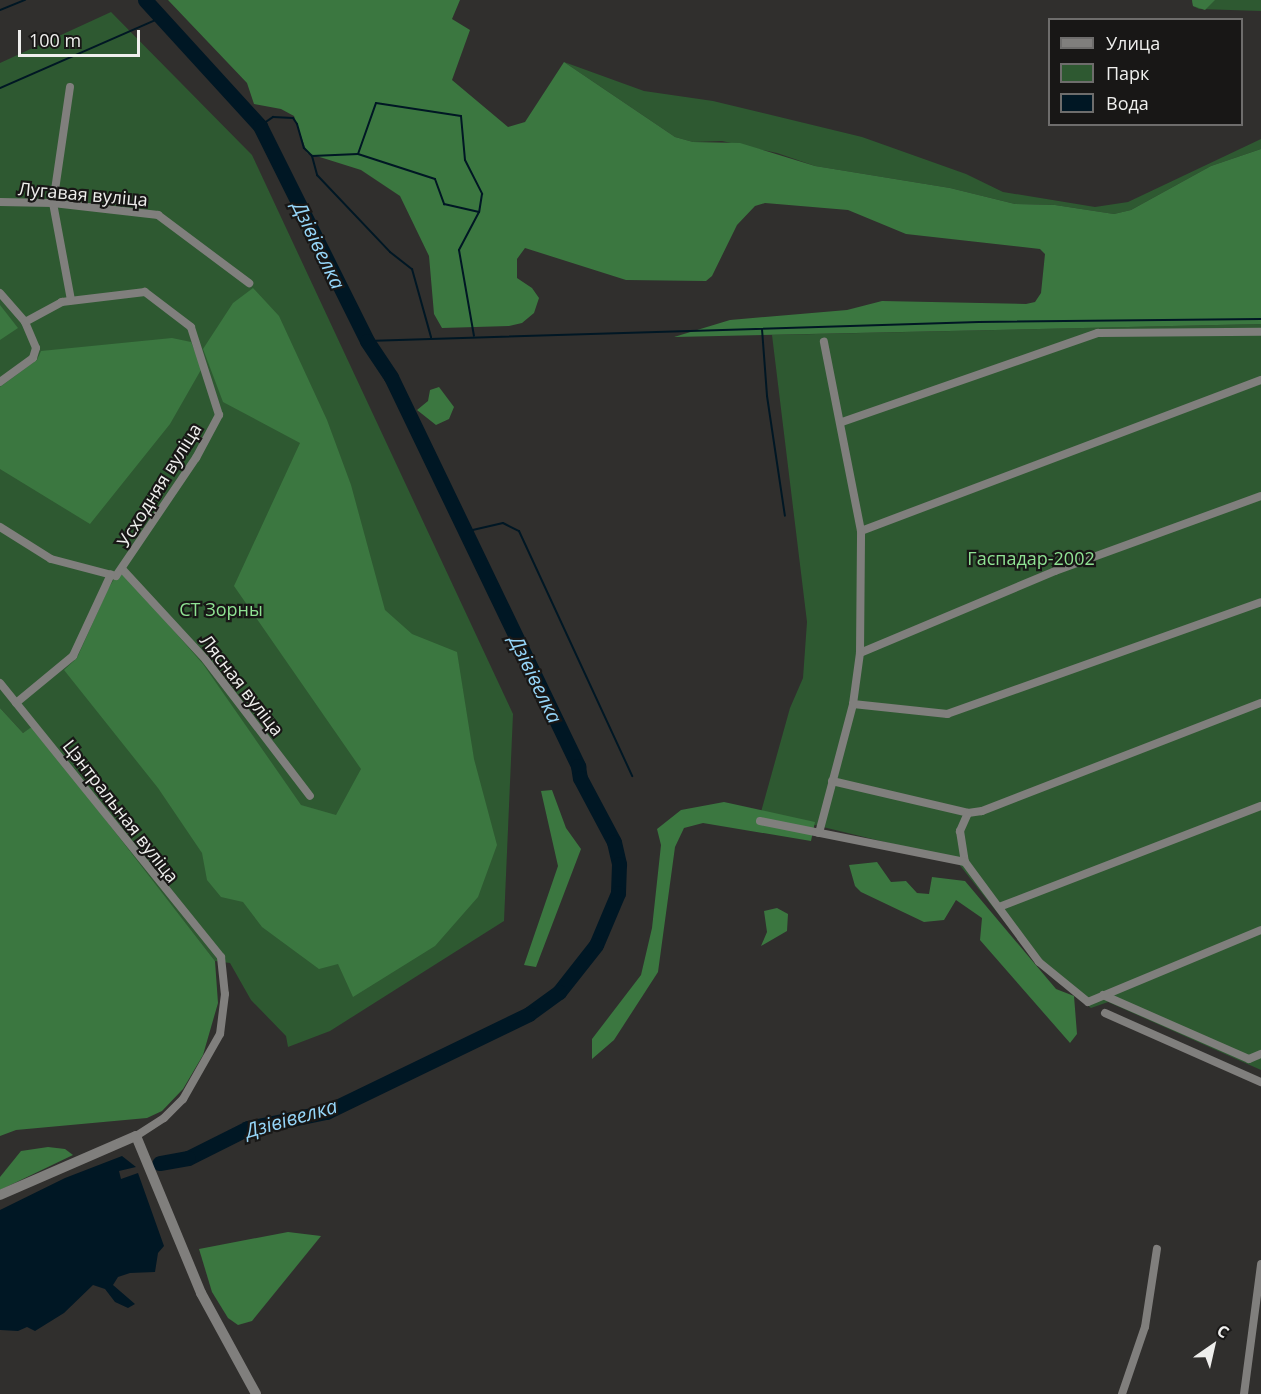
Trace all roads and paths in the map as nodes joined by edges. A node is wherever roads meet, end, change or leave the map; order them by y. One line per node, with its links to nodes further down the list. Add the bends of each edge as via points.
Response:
1 (70, 87): 3 (street)
2 (0, 202): 3 (street, Лугавая вуліца)
3 (53, 203): 4 (street, Лугавая вуліца, via 158,215); 6 (street)
4 (249, 283)
5 (0, 293): 7 (street)
6 (71, 300): 7 (street); 16 (street, Усходняя вуліца, via 133,291 146,292 162,301 191,327 219,415 196,458)
7 (26, 322): 11 (street, via 36,348 33,358)
8 (1261, 332): 12 (street, via 1098,333)
9 (824, 342): 12 (street)
10 (1261, 380): 15 (street)
11 (0, 382)
12 (842, 422): 15 (street)
13 (1261, 496): 19 (street, via 1055,571)
14 (0, 528): 17 (street, via 51,559)
15 (861, 531): 19 (street)
16 (123, 570): 17 (street, via 116,576); 25 (street, Лясная вуліца, via 206,660)
17 (111, 574): 21 (street, via 73,656)
18 (1261, 602): 23 (street, via 947,714)
19 (860, 653): 23 (street)
20 (0, 683): 21 (street, Цэнтральная вуліца)
21 (16, 703): 37 (street, Цэнтральная вуліца, via 220,957 225,994 220,1034 178,1105)
22 (1261, 703): 27 (street, via 982,811)
23 (853, 704): 24 (street)
24 (832, 781): 27 (street); 29 (street)
25 (310, 796)
26 (1261, 806): 31 (street)
27 (968, 813): 30 (street, via 960,831)
28 (760, 821): 29 (street)
29 (819, 833): 30 (street)
30 (965, 862): 31 (street)
31 (999, 907): 33 (street, via 1039,962 1088,1002)
32 (1261, 930): 33 (street)
33 (1102, 995): 35 (street, via 1249,1059)
34 (1105, 1013): 36 (street)
35 (1261, 1054)
36 (1261, 1082)
37 (136, 1136): 38 (street); 41 (street, via 198,1287)
38 (0, 1195)
39 (1157, 1250): 42 (street, via 1145,1327)
40 (1261, 1264): 43 (street)
41 (256, 1394)
42 (1122, 1394)
43 (1244, 1394)

